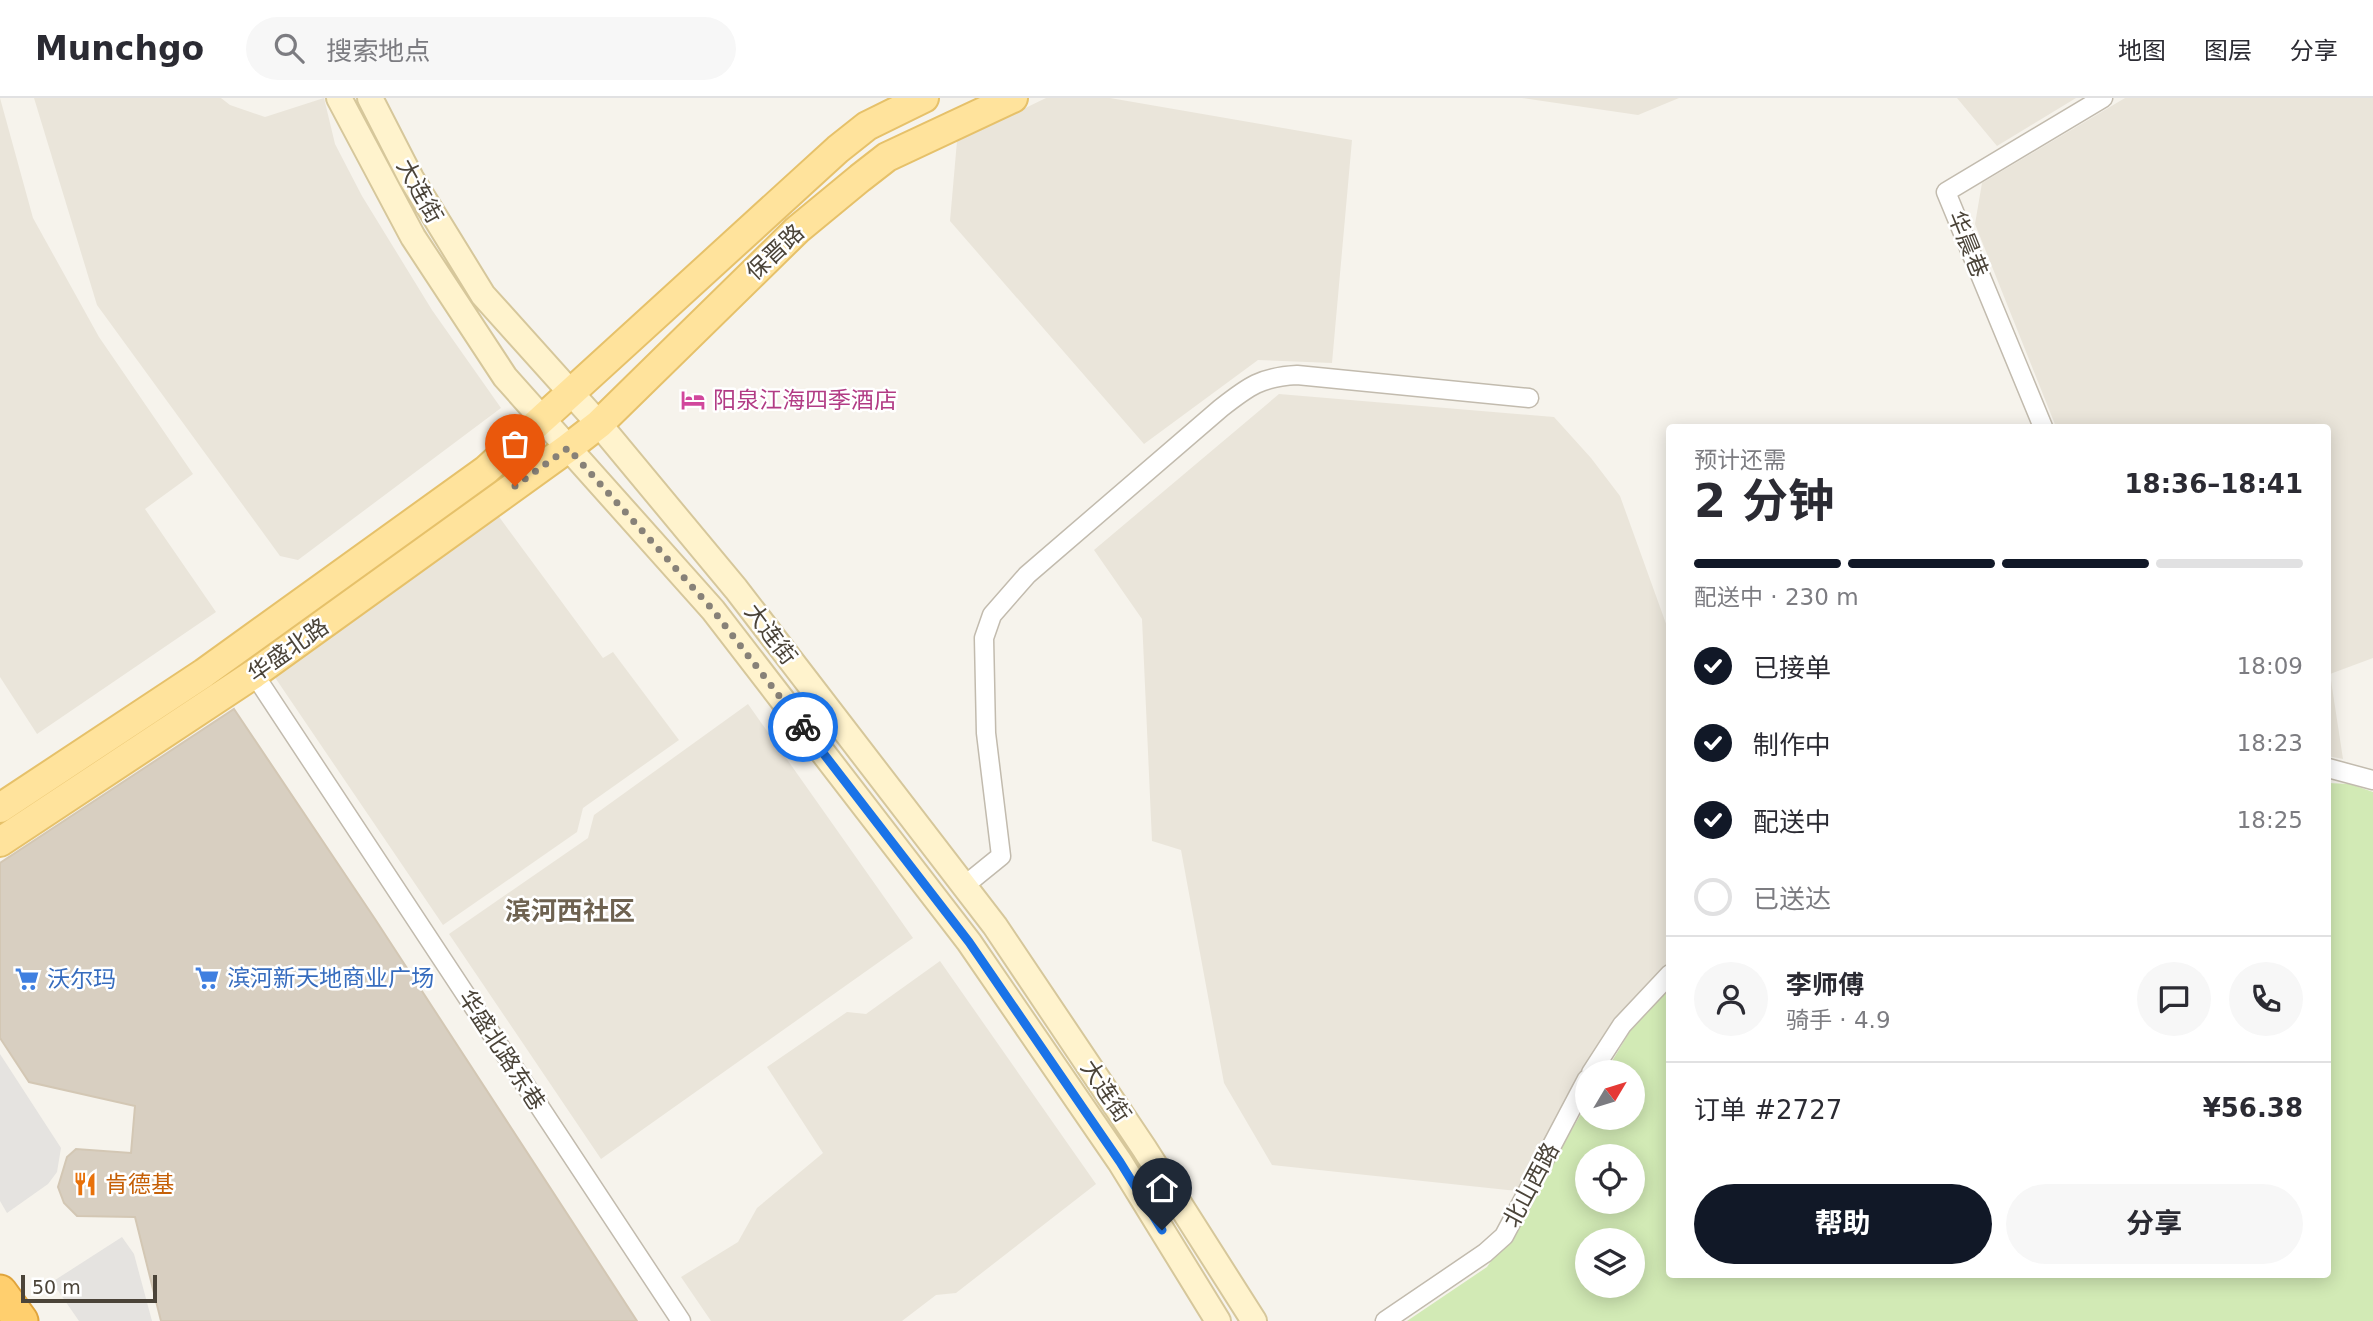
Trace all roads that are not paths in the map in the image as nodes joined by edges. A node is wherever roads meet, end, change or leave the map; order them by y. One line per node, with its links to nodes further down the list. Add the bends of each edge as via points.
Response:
1 (339, 98): 8 (main road, 大连街, via 413,237 460,313 505,377)
2 (370, 98): 6 (main road, 大连街, via 411,178 483,295)
3 (924, 98): 6 (main road, 保晋路, via 867,126 838,149)
4 (1013, 98): 9 (main road, 保晋路, via 887,157 860,178 797,230)
5 (2103, 98): 10 (street, 华晨巷, via 1946,192)
6 (570, 395): 8 (main road, 保晋路); 9 (main road, 大连街)
7 (1529, 398): 17 (street, via 1297,375 1270,377 1240,393 1139,478 1027,575 992,615 984,638 985,733 1001,856)
8 (542, 419): 11 (main road, 大连街); 15 (main road, 华盛北路, via 486,470 374,552 204,673)
9 (599, 424): 11 (main road, 保晋路); 17 (main road, 大连街, via 736,589)
10 (2042, 424)
11 (568, 448): 12 (main road, 华盛北路); 24 (main road, 大连街, via 713,610 969,942 1120,1162)
12 (254, 674): 16 (main road, 华盛北路); 23 (street, 华盛北路东巷)
13 (2331, 769): 14 (street)
14 (2373, 780)
15 (0, 808)
16 (0, 842)
17 (964, 886): 25 (main road, 大连街, via 1144,1147)
18 (1666, 978): 19 (street, via 1622,1025)
19 (1599, 1060)
20 (1575, 1102): 26 (street, 北山西路, via 1504,1236)
21 (0, 1292): 22 (highway)
22 (21, 1321)
23 (681, 1321)
24 (1218, 1321)
25 (1254, 1321)
26 (1385, 1321)

